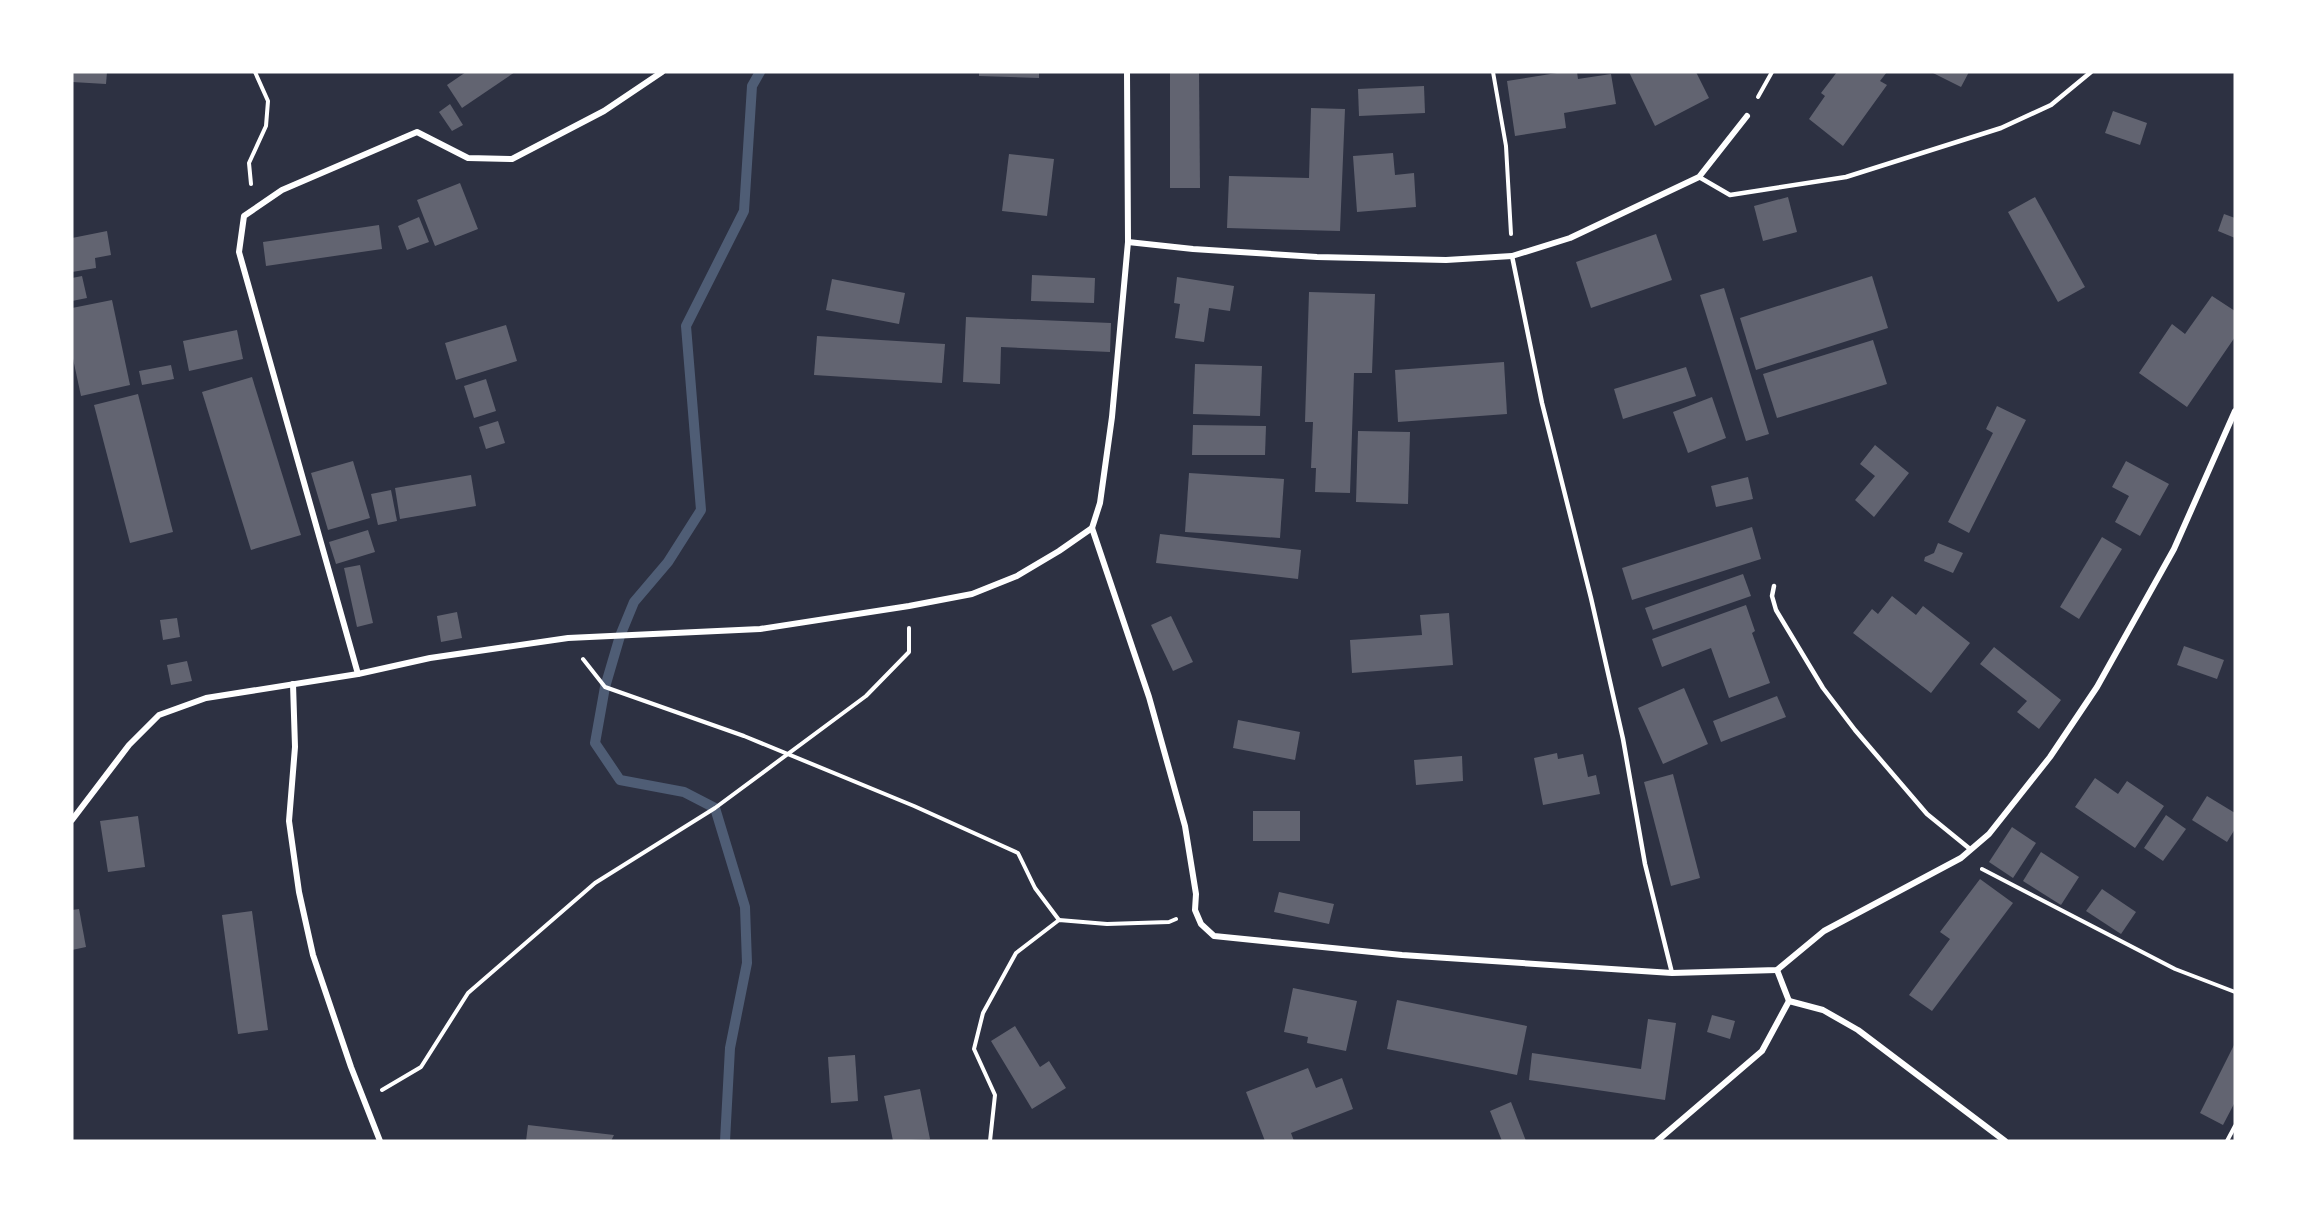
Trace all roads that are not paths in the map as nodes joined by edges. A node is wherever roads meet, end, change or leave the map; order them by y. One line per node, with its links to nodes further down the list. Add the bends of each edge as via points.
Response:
1 (662, 72): 11 (street, via 604,111 512,159 468,158 417,132 282,190 244,216 239,252)
2 (1127, 72): 6 (street)
3 (2091, 72): 5 (lane, via 2051,105 2001,128 1846,177 1730,195)
4 (1747, 116): 5 (street)
5 (1699, 177): 7 (street, via 1570,238)
6 (1128, 242): 7 (street, via 1317,257 1446,260); 9 (street, via 1110,428 1100,503)
7 (1512, 256): 16 (lane, via 1542,403 1621,728 1645,864)
8 (2235, 411): 14 (street, via 2174,549 2097,687 1989,834)
9 (1092, 528): 11 (street, via 1017,576 972,594 760,629 567,638 430,658); 16 (street, via 1149,697 1185,826 1196,910 1201,924 1214,936 1402,955)
10 (1774, 586): 14 (lane, via 1776,610 1823,687 1927,814)
11 (358, 674): 12 (street)
12 (293, 684): 13 (street, via 206,698 159,715 129,746); 18 (street, via 295,747 289,821 299,892 314,955)
13 (72, 820)
14 (1970, 849): 15 (street, via 1824,931)
15 (1777, 970): 16 (street); 17 (street)
16 (1672, 973)
17 (1790, 1001): 19 (street, via 1762,1050); 20 (street, via 1823,1010 1858,1030)
18 (380, 1141)
19 (1657, 1141)
20 (2005, 1141)

